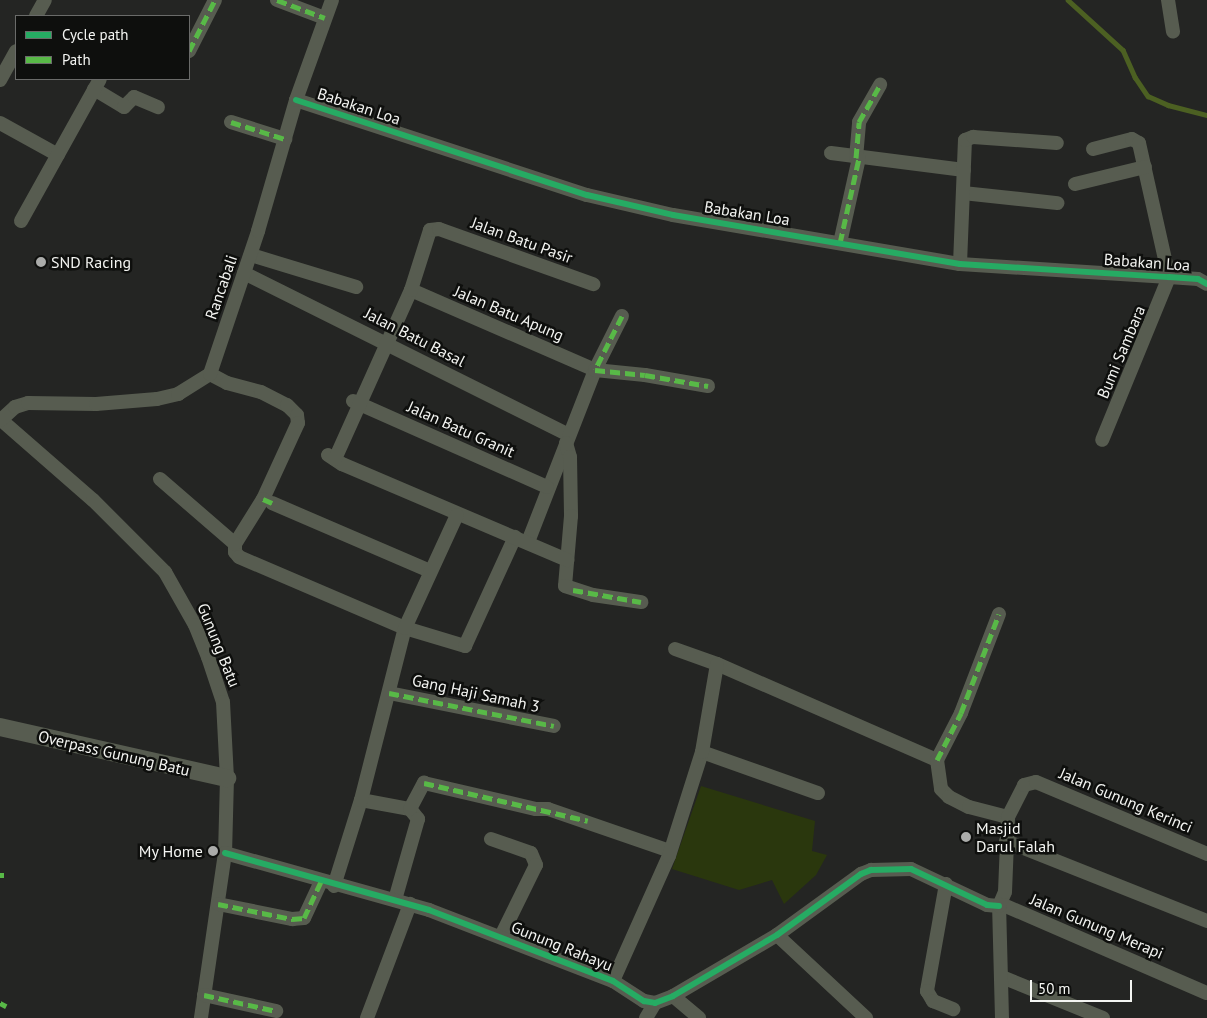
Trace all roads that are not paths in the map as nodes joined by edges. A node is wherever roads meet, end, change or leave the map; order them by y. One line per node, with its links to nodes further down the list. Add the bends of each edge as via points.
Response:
1 (45, 0): 6 (street)
2 (215, 0): 9 (street)
3 (277, 0): 7 (street)
4 (332, 0): 7 (street, Rancabali)
5 (1168, 0): 8 (street)
6 (37, 15)
7 (326, 18): 14 (street, Rancabali)
8 (1172, 32)
9 (190, 49)
10 (15, 53): 11 (street)
11 (0, 80)
12 (97, 84): 15 (street, via 124,107 134,97); 22 (street)
13 (880, 85): 23 (street, via 859,122)
14 (296, 100): 18 (street, Rancabali); 30 (street, Babakan Loa, via 587,194 674,215)
15 (158, 107)
16 (230, 122): 18 (street)
17 (0, 123): 22 (street)
18 (284, 139): 31 (street, Rancabali)
19 (1057, 143): 25 (street, via 973,137 965,140)
20 (1093, 149): 24 (street, via 1132,139 1139,142)
21 (831, 152): 23 (street)
22 (58, 155): 29 (street)
23 (857, 158): 25 (street); 30 (street)
24 (1145, 167): 26 (street); 34 (street)
25 (964, 170): 27 (street)
26 (1074, 184)
27 (963, 193): 28 (street); 32 (street)
28 (1057, 203)
29 (22, 221)
30 (840, 243): 32 (street, Babakan Loa)
31 (251, 255): 33 (street, Rancabali); 37 (street)
32 (960, 264): 34 (street, Babakan Loa)
33 (244, 273): 40 (street, Jalan Batu Basal); 42 (street, Rancabali)
34 (1169, 277): 36 (street, Babakan Loa, via 1198,279); 47 (street, Bumi Sambara)
35 (593, 284): 38 (street, Jalan Batu Pasir, via 439,229 430,230)
36 (1207, 284)
37 (356, 287)
38 (411, 290): 40 (street); 41 (street, Jalan Batu Apung)
39 (622, 316): 41 (street)
40 (385, 340): 44 (street); 46 (street, Jalan Batu Basal)
41 (594, 369): 43 (street, Jalan Batu Apung); 46 (street)
42 (210, 374): 45 (street, via 178,394 157,399 96,404 28,403 15,407); 53 (street, via 227,383 261,392 287,405 297,415 295,429 263,499)
43 (708, 386)
44 (356, 402): 49 (street, Jalan Batu Granit); 51 (street, via 335,459)
45 (0, 420): 66 (street, Gunung Batu, via 120,525 165,572 176,589 208,657 223,702)
46 (567, 439): 49 (street); 54 (street, via 571,516)
47 (1102, 440)
48 (160, 479): 53 (street)
49 (547, 487): 52 (street)
50 (272, 503): 55 (street)
51 (457, 515): 52 (street); 55 (street)
52 (521, 539): 54 (street); 58 (street, via 467,644)
53 (235, 544): 58 (street, via 239,557)
54 (567, 560): 56 (street, via 565,586 593,595)
55 (430, 571): 58 (street)
56 (641, 602)
57 (1000, 614): 65 (street, via 962,713)
58 (405, 628): 61 (street)
59 (675, 649): 60 (street)
60 (717, 664): 64 (street); 65 (street)
61 (390, 693): 62 (street, Gang Haji Samah 3); 68 (street)
62 (554, 726)
63 (0, 727): 66 (street, Overpass Gunung Batu)
64 (702, 752): 67 (street); 73 (street)
65 (937, 760): 70 (street, via 941,789 949,797 969,807)
66 (227, 778): 74 (street, Gunung Batu)
67 (818, 793)
68 (361, 800): 69 (street); 76 (street)
69 (410, 809): 73 (street, via 424,783 548,809); 78 (street, via 418,819 418,828)
70 (1008, 817): 72 (street); 75 (street, Jalan Gunung Kerinci, via 1024,785 1031,781)
71 (491, 839): 84 (street, via 531,853 536,865)
72 (1006, 841): 81 (street, via 1005,892); 82 (street)
73 (670, 851): 86 (street)
74 (225, 853): 76 (street, Gunung Rahayu); 79 (street, Gunung Batu)
75 (1207, 854)
76 (327, 884): 78 (street, Gunung Rahayu); 79 (street, via 304,918 292,919)
77 (946, 884): 81 (street, via 987,905); 83 (street, via 911,868 870,870); 91 (street, via 926,991 933,1001)
78 (394, 900): 80 (street, Gunung Rahayu)
79 (218, 904): 88 (street, Gunung Batu)
80 (410, 904): 84 (street, Gunung Rahayu); 94 (street)
81 (1000, 905): 85 (street); 87 (street, Jalan Gunung Merapi)
82 (1207, 921)
83 (777, 935): 89 (street); 97 (street)
84 (502, 936): 86 (street, Gunung Rahayu, via 545,957)
85 (1002, 977): 98 (street); 99 (street)
86 (613, 981): 90 (street, Gunung Rahayu, via 644,1001)
87 (1207, 993)
88 (204, 995): 92 (street); 93 (street, Gunung Batu)
89 (673, 996): 90 (street); 96 (street)
90 (655, 1003): 95 (street)
91 (953, 1009)
92 (276, 1011)
93 (201, 1018)
94 (366, 1018)
95 (646, 1018)
96 (699, 1018)
97 (866, 1018)
98 (1002, 1018)
99 (1103, 1018)

